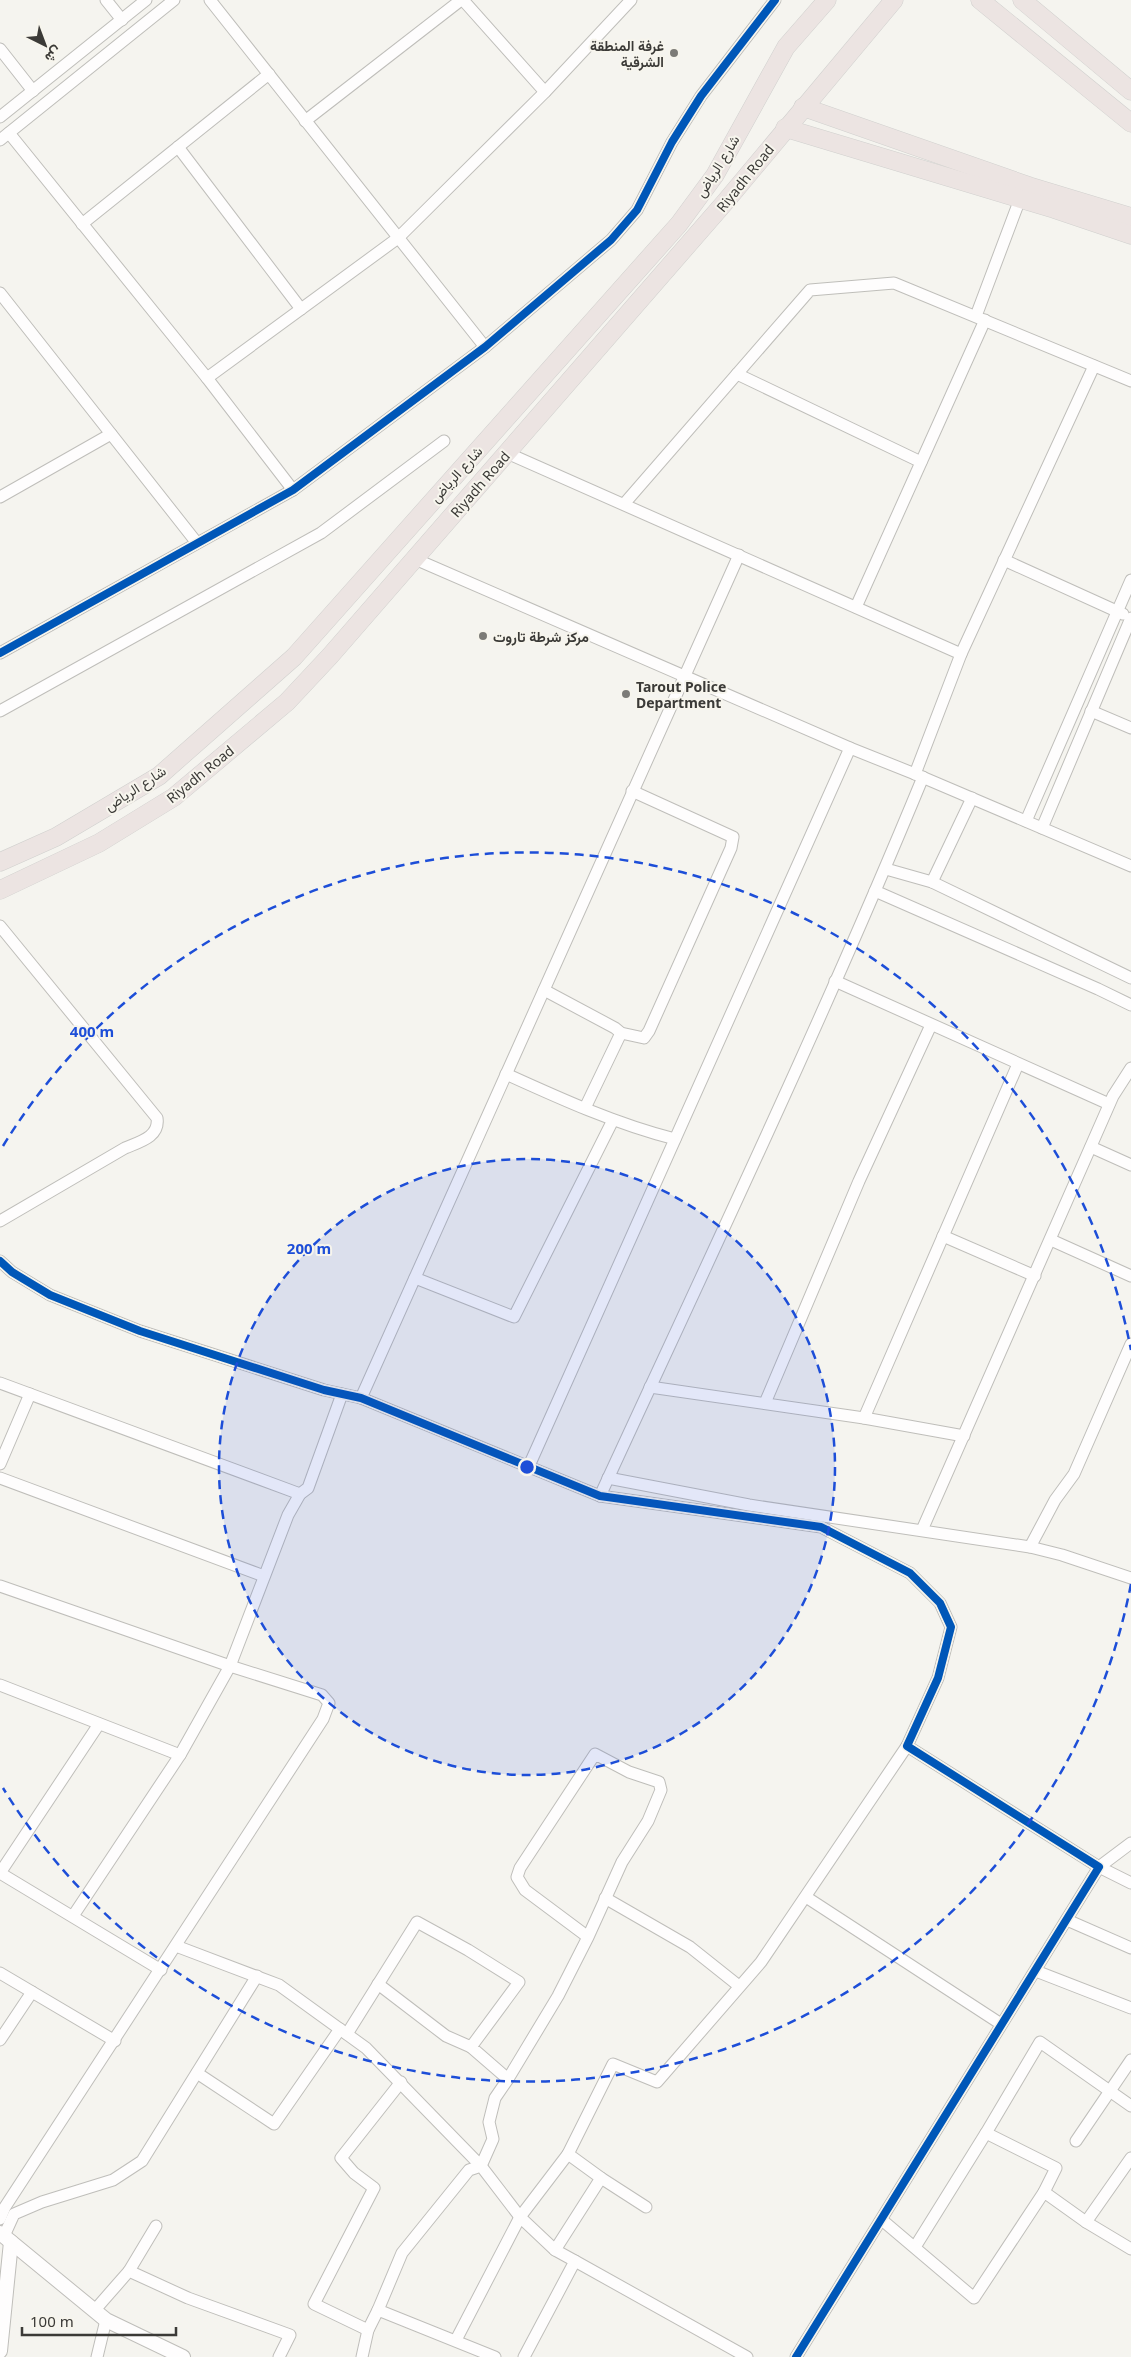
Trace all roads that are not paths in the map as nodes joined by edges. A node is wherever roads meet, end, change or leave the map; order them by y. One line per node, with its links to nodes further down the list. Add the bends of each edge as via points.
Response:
1 (106, 0): 12 (street)
2 (146, 0): 12 (street)
3 (174, 0): 23 (street)
4 (210, 0): 14 (street)
5 (462, 0): 16 (street); 20 (street)
6 (631, 0): 16 (street)
7 (775, 0): 33 (street, via 701,96 672,142 637,210 611,240)
8 (827, 0): 65 (main road, شارع الرياض, via 786,47 716,174 679,224 294,656 159,776 56,837)
9 (894, 0): 18 (main road, Riyadh Road)
10 (980, 0): 21 (main road)
11 (1022, 0): 17 (main road)
12 (122, 20): 15 (street)
13 (0, 49): 15 (street)
14 (268, 74): 20 (street); 24 (street)
15 (33, 91): 19 (street)
16 (544, 92): 29 (street)
17 (1131, 92)
18 (803, 107): 22 (main road, Riyadh Road); 26 (main road, via 1029,186)
19 (0, 117)
20 (306, 121): 29 (street)
21 (1131, 124)
22 (785, 128): 25 (main road); 40 (main road, Riyadh Road, via 726,201)
23 (4, 136): 27 (street)
24 (178, 147): 27 (street); 31 (street)
25 (1020, 199): 28 (main road); 32 (street)
26 (1131, 217)
27 (82, 224): 36 (street)
28 (1131, 235)
29 (398, 238): 31 (street); 33 (street)
30 (0, 293): 38 (street)
31 (301, 309): 36 (street)
32 (981, 318): 34 (street); 35 (street, via 894,283 810,290); 41 (street)
33 (485, 346): 42 (street)
34 (1094, 366): 37 (street); 48 (street)
35 (737, 374): 41 (street); 44 (street)
36 (207, 378): 42 (street)
37 (1131, 381)
38 (111, 434): 43 (street); 45 (street)
39 (444, 441): 56 (street, via 321,533)
40 (507, 453): 44 (street); 47 (main road, Riyadh Road)
41 (921, 462): 50 (street)
42 (293, 490): 45 (street)
43 (2, 491)
44 (624, 504): 46 (street)
45 (197, 543): 53 (street)
46 (739, 555): 50 (street); 55 (street)
47 (415, 559): 55 (street); 69 (main road, Riyadh Road, via 287,702 174,797 100,843)
48 (1004, 560): 51 (street); 54 (street)
49 (1131, 580): 51 (street)
50 (856, 607): 54 (street)
51 (1117, 612): 52 (street); 63 (street)
52 (1131, 618): 57 (street)
53 (0, 653)
54 (960, 654): 60 (street)
55 (684, 675): 59 (street); 61 (street)
56 (0, 711)
57 (1091, 711): 58 (street); 64 (street)
58 (1131, 728)
59 (850, 748): 60 (street); 84 (street)
60 (919, 775): 62 (street); 67 (street)
61 (632, 790): 74 (street); 77 (street, via 733,837 731,848 649,1031 644,1038)
62 (972, 798): 63 (street); 68 (street)
63 (1026, 821): 64 (street)
64 (1042, 828): 66 (street)
65 (0, 862)
66 (1131, 866)
67 (886, 868): 68 (street); 70 (street)
68 (932, 882): 72 (street)
69 (0, 890)
70 (875, 891): 73 (street); 75 (street)
71 (0, 926): 87 (street, via 157,1118 158,1125 146,1139)
72 (1131, 978)
73 (835, 981): 76 (street); 96 (street)
74 (544, 990): 77 (street); 80 (street)
75 (1131, 1005)
76 (930, 1025): 78 (street); 100 (street, via 859,1181)
77 (622, 1033): 82 (street)
78 (1018, 1064): 81 (street); 88 (street)
79 (1131, 1068): 81 (street)
80 (506, 1074): 82 (street); 93 (street)
81 (1110, 1104): 85 (street)
82 (585, 1108): 83 (street)
83 (613, 1120): 84 (street); 93 (street, via 514,1317)
84 (675, 1139): 104 (street)
85 (1091, 1147): 86 (street); 89 (street)
86 (1131, 1165)
87 (0, 1221)
88 (943, 1236): 91 (street); 101 (street)
89 (1051, 1240): 91 (street); 92 (street)
90 (0, 1262): 98 (street, via 50,1295 140,1331)
91 (1035, 1276): 102 (street)
92 (1131, 1276)
93 (415, 1278): 99 (street)
94 (1131, 1344): 110 (street, via 1074,1474 1055,1500)
95 (0, 1382): 97 (street)
96 (650, 1387): 100 (street); 106 (street)
97 (30, 1394): 103 (street); 107 (street)
98 (342, 1394): 99 (street); 107 (street, via 308,1488)
99 (361, 1398): 104 (street)
100 (765, 1404): 101 (street)
101 (864, 1418): 102 (street)
102 (964, 1436): 109 (street)
103 (0, 1464)
104 (528, 1468): 108 (street)
105 (0, 1478): 111 (street)
106 (608, 1478): 108 (street); 109 (street, via 750,1505)
107 (300, 1494): 111 (street, via 288,1515)
108 (600, 1496): 117 (street, via 821,1527 910,1574 940,1603 951,1627 938,1678)
109 (922, 1530): 110 (street)
110 (1030, 1547): 112 (street)
111 (264, 1576): 114 (street)
112 (1131, 1578)
113 (0, 1586): 114 (street)
114 (230, 1666): 118 (street); 128 (street, via 322,1695 329,1703 323,1719)
115 (0, 1685): 116 (street)
116 (100, 1724): 118 (street); 121 (street)
117 (907, 1746): 120 (street); 123 (street)
118 (180, 1755): 125 (street)
119 (1131, 1843): 120 (street)
120 (1099, 1867): 122 (street); 126 (street)
121 (0, 1873): 125 (street)
122 (1131, 1883)
123 (806, 1896): 135 (street, via 761,1962); 138 (street)
124 (605, 1898): 127 (street); 127 (street, via 662,1790 659,1782 652,1778 630,1772 595,1754 517,1877 525,1890); 135 (street, via 690,1947)
125 (73, 1916): 130 (street)
126 (1067, 1920): 129 (street); 131 (street)
127 (588, 1937): 145 (street, via 558,1996)
128 (176, 1946): 130 (street); 133 (street)
129 (1131, 1948)
130 (161, 1970): 141 (street)
131 (1036, 1971): 137 (street); 138 (street)
132 (0, 1973): 136 (street)
133 (257, 1976): 139 (street, via 279,1985); 144 (street)
134 (378, 1984): 139 (street); 142 (street, via 446,2036); 142 (street, via 417,1922 519,1982)
135 (739, 1986): 151 (street, via 657,2082 614,2064)
136 (32, 1992): 140 (street); 141 (street)
137 (1131, 2008)
138 (1001, 2024): 159 (street)
139 (343, 2032): 144 (street, via 274,2124); 146 (street, via 366,2048)
140 (0, 2040)
141 (115, 2041): 158 (street)
142 (471, 2047): 145 (street)
143 (1131, 2060): 147 (street)
144 (197, 2073): 162 (street, via 142,2161 113,2180 14,2214)
145 (508, 2079): 153 (street, via 495,2098 489,2122 493,2140)
146 (400, 2082): 153 (street); 171 (street, via 341,2158 374,2188 314,2304)
147 (1110, 2091): 148 (street); 149 (street, via 1040,2042); 150 (street)
148 (1131, 2106)
149 (986, 2134): 155 (street, via 1056,2168); 163 (street)
150 (1076, 2141)
151 (568, 2154): 154 (street); 157 (street)
152 (1131, 2158): 160 (street)
153 (481, 2166): 157 (street); 168 (street, via 469,2170 402,2253)
154 (601, 2178): 156 (street); 165 (street)
155 (1044, 2192): 160 (street); 163 (street, via 974,2298)
156 (646, 2207)
157 (520, 2217): 165 (street); 172 (street)
158 (0, 2219)
159 (882, 2220): 163 (street); 181 (street)
160 (1086, 2222): 164 (street)
161 (156, 2226): 167 (street)
162 (5, 2237): 169 (street); 173 (street)
163 (915, 2247)
164 (1131, 2249)
165 (555, 2250): 166 (street)
166 (575, 2261): 179 (street); 180 (street)
167 (129, 2271): 169 (street); 176 (street, via 188,2298 290,2335)
168 (378, 2310): 171 (street); 172 (street)
169 (94, 2311): 170 (street)
170 (106, 2320): 174 (street); 175 (street)
171 (368, 2330): 177 (street)
172 (456, 2340): 178 (street)
173 (0, 2351)
174 (97, 2357)
175 (183, 2357)
176 (279, 2357)
177 (362, 2357)
178 (495, 2357)
179 (524, 2357)
180 (746, 2357)
181 (796, 2357)

